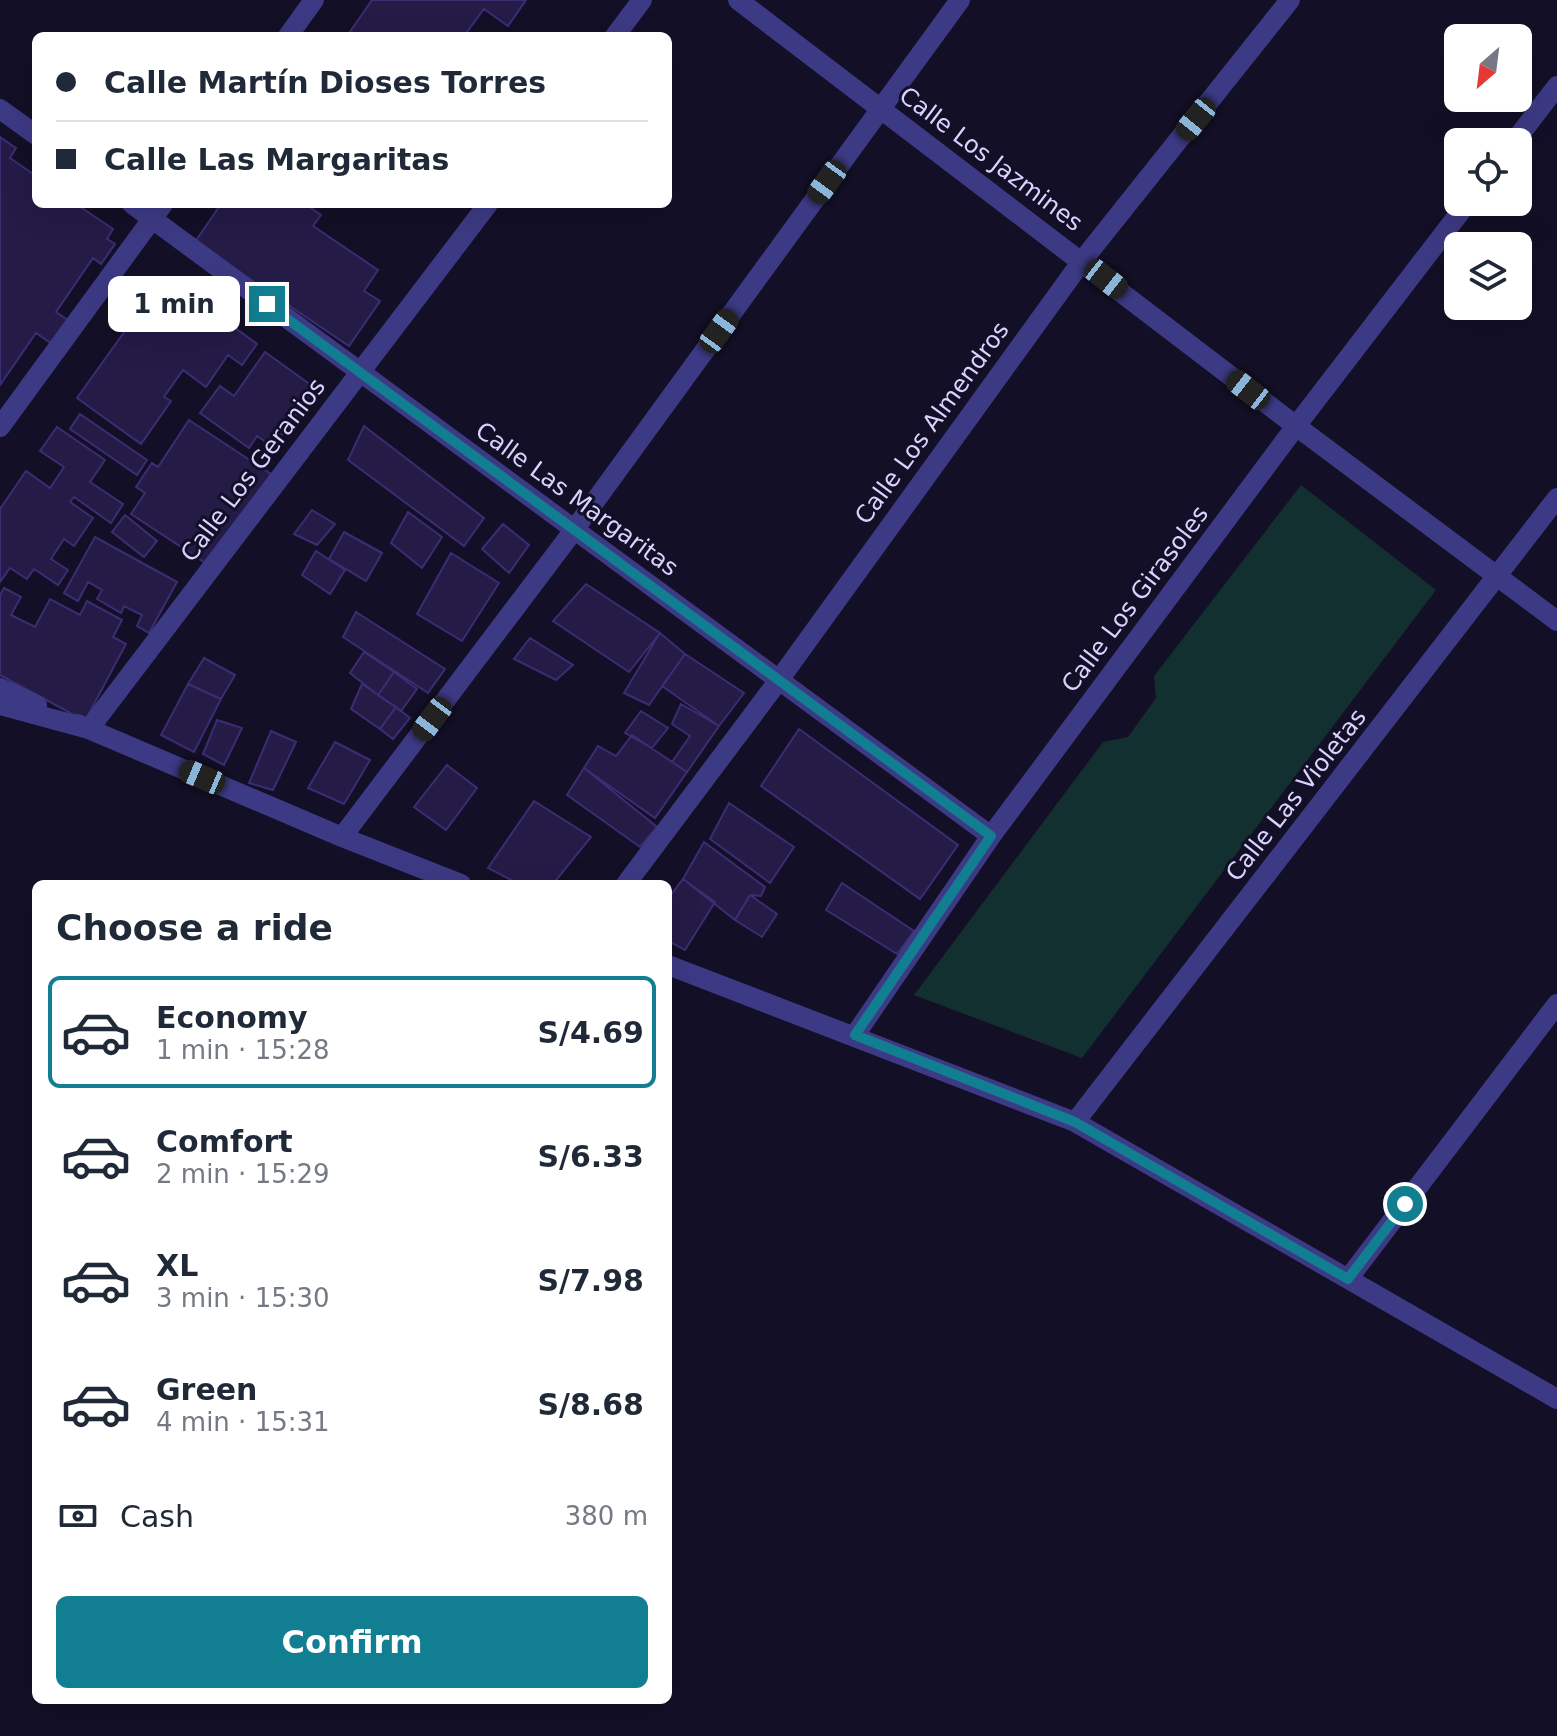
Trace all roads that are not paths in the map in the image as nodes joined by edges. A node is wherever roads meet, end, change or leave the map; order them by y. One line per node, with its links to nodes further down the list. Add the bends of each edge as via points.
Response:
1 (314, 0): 6 (street)
2 (642, 0): 7 (street)
3 (738, 0): 9 (street, Calle Los Jazmines)
4 (960, 0): 9 (street)
5 (1290, 0): 16 (street, Calle Los Almendros)
6 (291, 32)
7 (618, 32)
8 (1557, 86): 11 (street)
9 (881, 107): 16 (street, Calle Los Jazmines); 21 (street)
10 (0, 109): 12 (street)
11 (1525, 128)
12 (32, 132)
13 (485, 208): 17 (street, Calle Los Geranios)
14 (158, 211): 17 (street, Calle Las Margaritas); 19 (street)
15 (1457, 216): 18 (street, Calle Los Girasoles)
16 (1082, 261): 18 (street, Calle Los Jazmines); 24 (street, Calle Los Almendros)
17 (360, 372): 21 (street, Calle Las Margaritas); 27 (street, Calle Los Geranios)
18 (1296, 426): 22 (street, Calle Los Jazmines); 28 (street, Calle Los Girasoles)
19 (0, 427)
20 (1557, 498): 22 (street, Calle Las Violetas)
21 (574, 530): 24 (street, Calle Las Margaritas); 29 (street)
22 (1498, 577): 23 (street, Calle Los Jazmines); 35 (street, Calle Las Violetas)
23 (1557, 621)
24 (779, 680): 28 (street, Calle Las Margaritas); 31 (street, Calle Los Almendros)
25 (0, 688): 27 (street)
26 (0, 705): 27 (street)
27 (89, 729): 29 (street)
28 (991, 836): 34 (street, Calle Los Girasoles)
29 (342, 837): 30 (street)
30 (451, 880)
31 (629, 880)
32 (672, 966): 34 (street)
33 (1557, 1004): 36 (street)
34 (855, 1035): 35 (street)
35 (1075, 1122): 36 (street)
36 (1348, 1279): 37 (street)
37 (1557, 1399)

